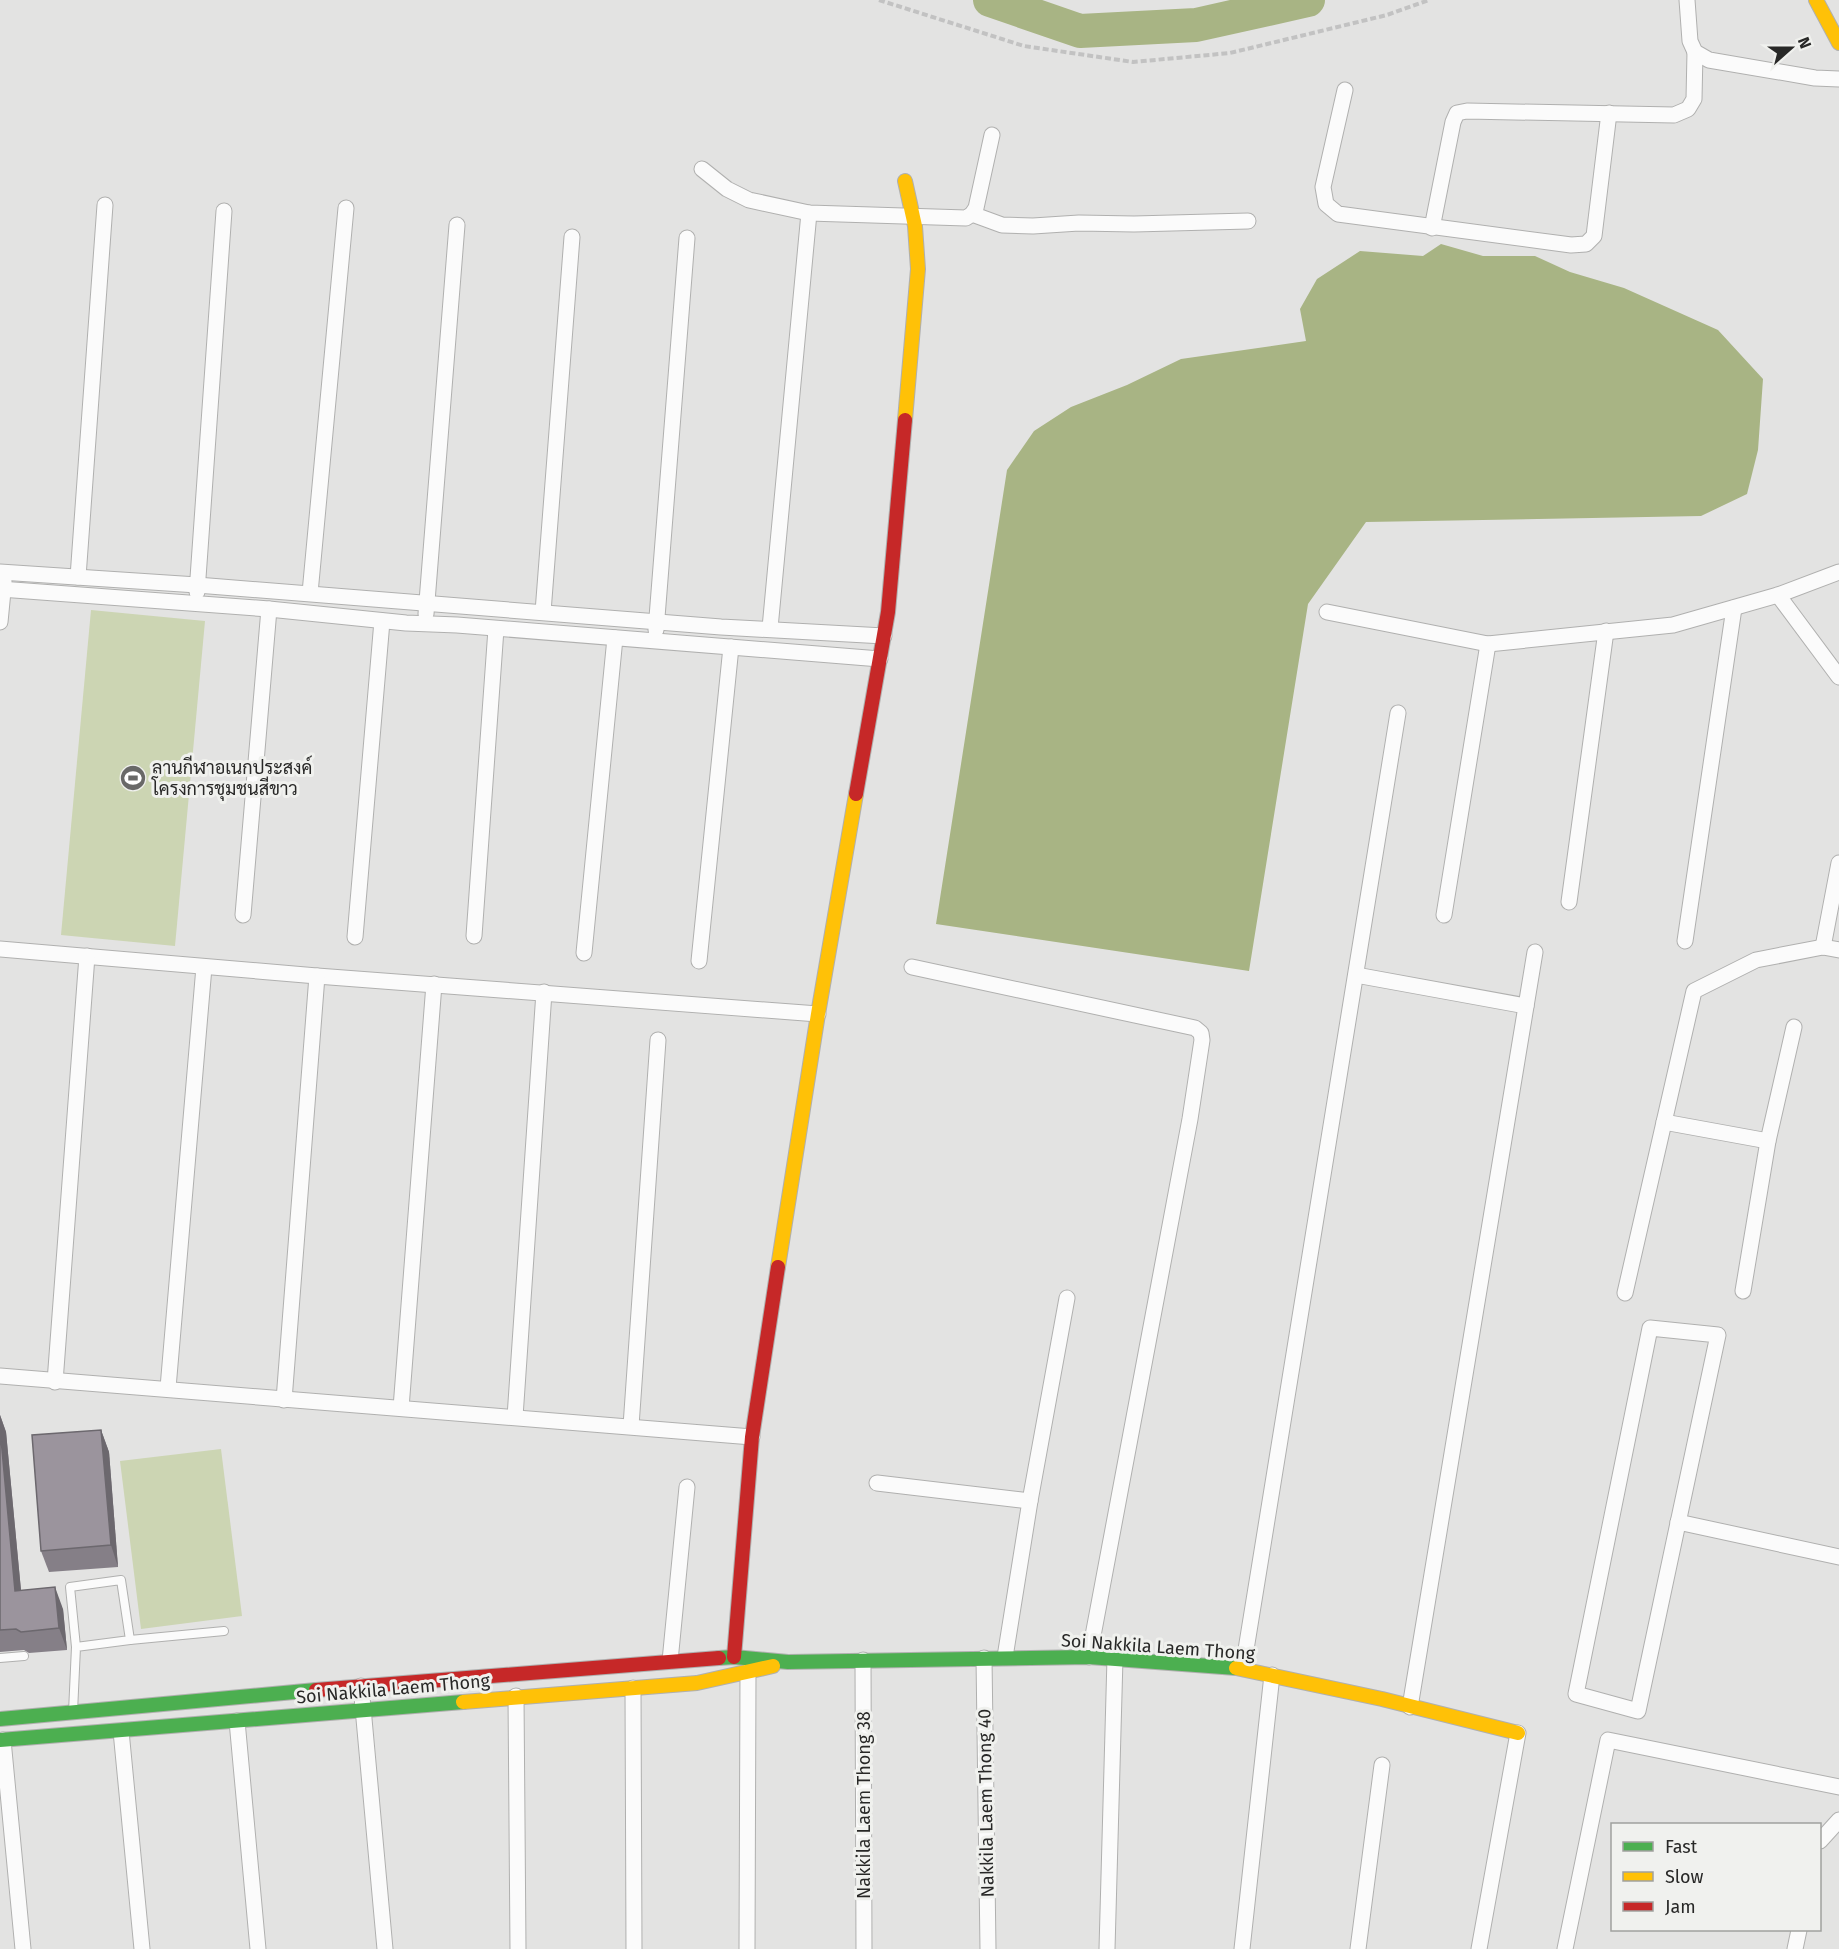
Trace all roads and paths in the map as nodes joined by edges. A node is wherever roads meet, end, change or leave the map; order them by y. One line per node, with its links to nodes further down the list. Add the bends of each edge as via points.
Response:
1 (879, 0): 2 (path, via 1024,46 1133,62 1230,53 1387,15)
2 (1429, 0)
3 (1687, 0): 6 (street, via 1690,41)
4 (1816, 0): 5 (street)
5 (1839, 44)
6 (1695, 52): 7 (street, via 1708,60); 9 (street, via 1694,99 1688,109 1674,115)
7 (1839, 79)
8 (1345, 90): 21 (street, via 1323,187 1326,204 1338,214)
9 (1609, 114): 21 (street, via 1457,113); 21 (street, via 1594,236 1586,244)
10 (992, 135): 17 (street)
11 (702, 170): 16 (street, via 749,200)
12 (905, 181): 18 (street)
13 (105, 205): 26 (street)
14 (346, 208): 29 (street)
15 (224, 211): 27 (street)
16 (809, 213): 18 (street); 41 (street)
17 (972, 214): 18 (street, via 966,218); 19 (street, via 1002,225 1033,226)
18 (912, 217): 44 (street, via 918,269)
19 (1248, 221)
20 (457, 225): 32 (street)
21 (1432, 228)
22 (572, 237): 35 (street)
23 (687, 238): 38 (street)
24 (2, 572): 26 (street); 28 (street)
25 (1839, 572): 30 (street)
26 (78, 577): 27 (street)
27 (197, 585): 29 (street); 31 (street)
28 (2, 590): 31 (street); 39 (street)
29 (310, 593): 32 (street)
30 (1778, 595): 33 (street); 50 (street)
31 (196, 604): 34 (street)
32 (426, 604): 35 (street); 40 (street)
33 (1734, 608): 43 (street, via 1673,625); 58 (street)
34 (269, 609): 37 (street); 54 (street)
35 (543, 612): 38 (street)
36 (1328, 612): 47 (street)
37 (382, 621): 40 (street); 57 (street)
38 (657, 621): 41 (street); 46 (street)
39 (0, 622)
40 (425, 625): 42 (street)
41 (770, 628): 44 (street)
42 (496, 629): 45 (street); 56 (street)
43 (1606, 631): 47 (street); 53 (street)
44 (884, 636): 49 (street)
45 (615, 638): 46 (street); 63 (street)
46 (655, 642): 48 (street)
47 (1488, 644): 55 (street)
48 (731, 647): 49 (street); 65 (street)
49 (880, 659): 73 (street)
50 (1839, 677)
51 (1398, 713): 68 (street)
52 (1839, 863): 59 (street)
53 (1569, 902)
54 (243, 915)
55 (1444, 915)
56 (474, 936)
57 (355, 937)
58 (1685, 941)
59 (1823, 947): 61 (street); 76 (street, via 1756,960 1694,991)
60 (0, 949): 64 (street)
61 (1839, 950)
62 (1535, 952): 72 (street)
63 (584, 953)
64 (87, 956): 66 (street); 82 (street)
65 (699, 961)
66 (204, 967): 69 (street); 83 (street)
67 (912, 967): 100 (street, via 1196,1028 1201,1033 1190,1119)
68 (1356, 975): 72 (street); 107 (street)
69 (317, 976): 70 (street); 84 (street)
70 (434, 984): 71 (street); 85 (street)
71 (544, 992): 73 (street); 86 (street)
72 (1526, 1006): 113 (street)
73 (818, 1014): 88 (street)
74 (1794, 1027): 77 (street)
75 (658, 1040): 87 (street)
76 (1664, 1122): 77 (street); 79 (street)
77 (1768, 1141): 78 (street)
78 (1743, 1291)
79 (1625, 1293)
80 (1067, 1298): 91 (street)
81 (0, 1376): 82 (street)
82 (55, 1382): 83 (street)
83 (168, 1388): 84 (street)
84 (284, 1400): 85 (street)
85 (401, 1408): 86 (street)
86 (514, 1417): 87 (street)
87 (631, 1426): 88 (street)
88 (752, 1437): 98 (street)
89 (877, 1483): 91 (street)
90 (687, 1487): 105 (street)
91 (1030, 1501): 99 (street)
92 (1678, 1522): 92 (street, via 1718,1335 1650,1328 1576,1694 1638,1711); 93 (street)
93 (1839, 1557)
94 (224, 1631): 95 (lane)
95 (130, 1640): 96 (lane); 96 (lane, via 121,1580 111,1581 70,1587)
96 (76, 1647): 115 (lane)
97 (24, 1656): 101 (lane)
98 (734, 1657): 105 (street, Soi Nakkila Laem Thong); 106 (street, Soi Nakkila Laem Thong)
99 (1005, 1657): 100 (street, Soi Nakkila Laem Thong); 102 (street, Soi Nakkila Laem Thong)
100 (1089, 1657): 103 (street, Soi Nakkila Laem Thong)
101 (0, 1658)
102 (984, 1658): 104 (street, Soi Nakkila Laem Thong); 134 (street, Nakkila Laem Thong 40)
103 (1114, 1658): 107 (street, Soi Nakkila Laem Thong); 135 (street)
104 (863, 1660): 106 (street, Soi Nakkila Laem Thong); 133 (street, Nakkila Laem Thong 38)
105 (670, 1661): 110 (street, Soi Nakkila Laem Thong)
106 (788, 1662): 108 (street, Soi Nakkila Laem Thong)
107 (1243, 1668): 109 (street, Soi Nakkila Laem Thong)
108 (748, 1672): 111 (street, Soi Nakkila Laem Thong, via 697,1683); 132 (street)
109 (1272, 1675): 113 (street, Soi Nakkila Laem Thong); 136 (street)
110 (361, 1686): 114 (street); 115 (street, Soi Nakkila Laem Thong)
111 (633, 1688): 112 (street, Soi Nakkila Laem Thong); 131 (street)
112 (516, 1696): 114 (street, Soi Nakkila Laem Thong); 130 (street)
113 (1410, 1707): 119 (street, Soi Nakkila Laem Thong)
114 (363, 1710): 117 (street, Soi Nakkila Laem Thong); 129 (street)
115 (73, 1712): 116 (street, Soi Nakkila Laem Thong)
116 (0, 1719)
117 (237, 1722): 118 (street, Soi Nakkila Laem Thong); 128 (street)
118 (121, 1731): 120 (street, Soi Nakkila Laem Thong); 127 (street)
119 (1518, 1733): 138 (street)
120 (1, 1740): 126 (street)
121 (1382, 1765): 137 (street)
122 (1839, 1787): 139 (street, via 1608,1740)
123 (1839, 1820): 124 (street)
124 (1821, 1840)
125 (1799, 1931): 140 (street)
126 (23, 1949)
127 (142, 1949)
128 (258, 1949)
129 (385, 1949)
130 (518, 1949)
131 (634, 1949)
132 (747, 1949)
133 (864, 1949)
134 (988, 1949)
135 (1107, 1949)
136 (1242, 1949)
137 (1358, 1949)
138 (1479, 1949)
139 (1565, 1949)
140 (1795, 1949)

